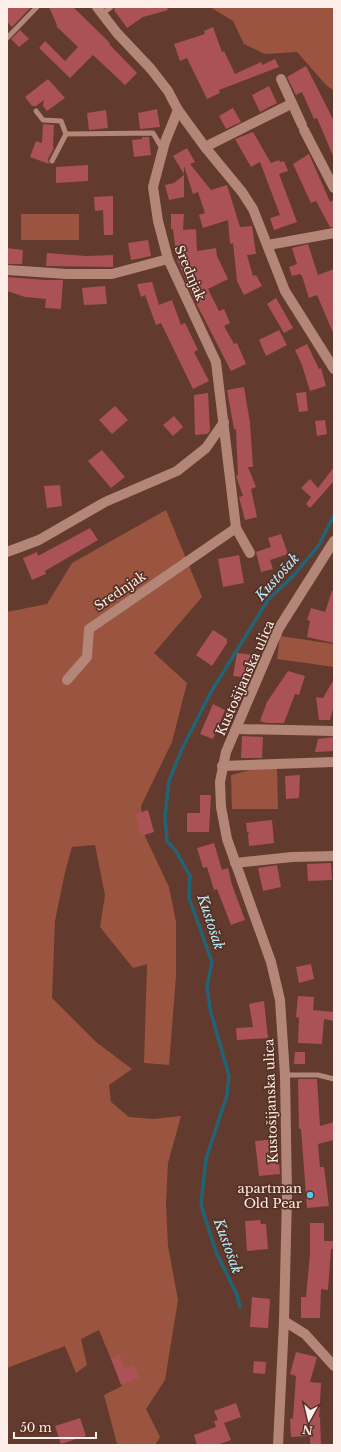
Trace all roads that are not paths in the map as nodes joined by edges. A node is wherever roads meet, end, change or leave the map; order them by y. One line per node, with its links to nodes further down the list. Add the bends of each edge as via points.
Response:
1 (37, 7): 4 (lane)
2 (111, 7): 3 (lane)
3 (100, 10): 7 (street, via 151,69 168,91)
4 (7, 38)
5 (281, 79): 6 (street)
6 (291, 104): 10 (street); 13 (street)
7 (178, 110): 10 (street); 11 (street, Srednjak)
8 (36, 111): 9 (lane, via 43,120 61,121)
9 (66, 134): 11 (lane, via 153,133); 12 (lane)
10 (205, 147): 15 (street, via 253,209)
11 (163, 150): 16 (street, Srednjak, via 153,187 158,221)
12 (52, 161)
13 (334, 188)
14 (334, 233): 15 (street)
15 (268, 245): 18 (street, via 285,291)
16 (168, 259): 17 (street, via 112,274); 19 (street, Srednjak, via 216,362)
17 (7, 270)
18 (334, 369)
19 (224, 422): 20 (street, Srednjak); 22 (street, via 206,448 177,471 104,502 39,540)
20 (236, 528): 23 (street, Srednjak); 24 (street, Srednjak, via 89,628 88,657)
21 (334, 541): 25 (street, Kustošijanska ulica, via 279,628)
22 (7, 552)
23 (250, 553)
24 (67, 680)
25 (236, 729): 26 (street); 28 (street, Kustošijanska ulica)
26 (334, 732)
27 (334, 762): 28 (street)
28 (222, 766): 30 (street, Kustošijanska ulica, via 220,807 227,839)
29 (334, 856): 30 (street)
30 (236, 862): 31 (street, Kustošijanska ulica, via 278,985)
31 (286, 1075): 32 (lane, via 318,1075); 33 (street, Kustošijanska ulica)
32 (334, 1079)
33 (284, 1321): 34 (street, via 305,1334); 35 (street, Kustošijanska ulica)
34 (334, 1366)
35 (278, 1445)

